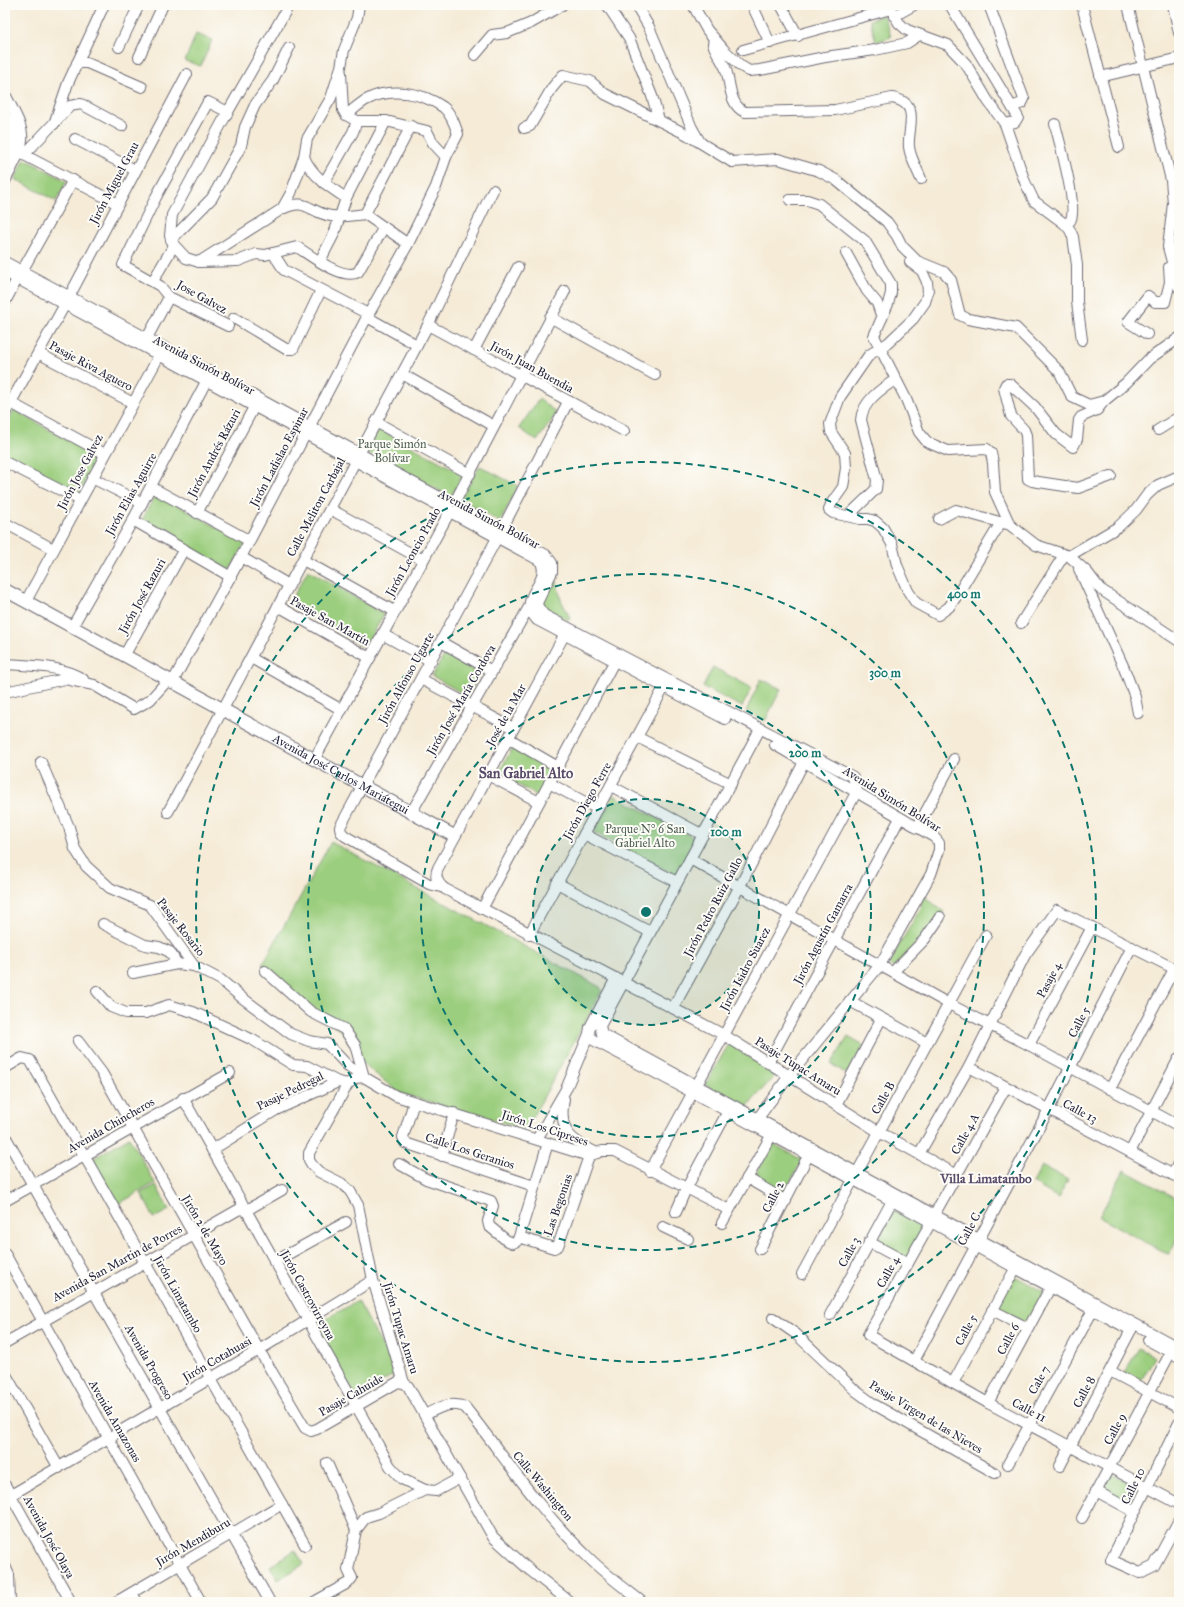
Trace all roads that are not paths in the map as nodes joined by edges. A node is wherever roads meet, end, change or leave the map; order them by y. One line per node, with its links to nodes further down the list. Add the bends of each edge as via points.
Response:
1 (103, 5): 30 (street)
2 (139, 5): 24 (street)
3 (163, 5): 28 (street)
4 (289, 5): 38 (street)
5 (359, 5): 32 (street)
6 (562, 5): 27 (street, via 531,23 492,35)
7 (607, 5): 40 (street, via 629,38)
8 (636, 5): 50 (street, via 649,27)
9 (693, 5): 22 (street)
10 (752, 5): 23 (street)
11 (781, 5): 21 (street)
12 (914, 5): 18 (street)
13 (950, 5): 37 (street)
14 (989, 5): 37 (street, via 1024,99 1022,103)
15 (1082, 5): 34 (street)
16 (1128, 5): 31 (street)
17 (1173, 5): 19 (street)
18 (891, 10): 20 (street, via 908,30); 21 (street)
19 (1179, 33)
20 (920, 35): 22 (street, via 907,43 760,70 748,70 735,61); 44 (street, via 940,41 956,53)
21 (798, 36): 23 (street)
22 (714, 38): 57 (street, via 713,44 726,68 732,96 745,112 836,110 887,99 900,100 906,104 912,119 909,148)
23 (770, 43): 26 (street)
24 (119, 47)
25 (289, 48): 70 (street, via 245,126 242,146 212,198)
26 (743, 50)
27 (475, 55)
28 (139, 57)
29 (1179, 58): 31 (street)
30 (76, 63): 35 (street, via 87,63); 43 (street)
31 (1142, 66): 34 (street); 73 (street, via 1171,180 1173,204)
32 (341, 67): 39 (street, via 343,110); 53 (street, via 331,98 307,139)
33 (187, 74): 56 (street, Jirón Miguel Grau)
34 (1100, 77): 51 (street)
35 (142, 87)
36 (7, 98): 52 (street, via 16,134)
37 (1012, 107): 44 (street, via 1018,117 1017,120)
38 (228, 112): 70 (street, via 172,215); 82 (street, Jose Galvez, via 208,102 156,197 123,265)
39 (346, 115): 41 (street); 54 (street, Jirón Ladislao Espinar, via 366,100 385,93 405,92 427,99 444,108 453,120 458,134)
40 (659, 120): 48 (street, via 605,94 590,81 563,75 552,88 530,126); 50 (street)
41 (357, 121): 42 (street); 60 (street)
42 (386, 121): 47 (street); 62 (street)
43 (54, 124): 46 (street, via 70,106 81,104); 52 (street)
44 (1005, 124): 68 (street, via 1034,201)
45 (1055, 124): 68 (street, via 1070,188 1073,213 1070,221)
46 (122, 126)
47 (411, 126): 54 (street, via 428,132 433,143); 66 (street)
48 (524, 128)
49 (74, 139): 56 (street)
50 (701, 144): 72 (street, via 732,162 778,159 819,171 846,186 856,198 887,222)
51 (1119, 147)
52 (15, 150): 55 (street); 58 (street); 59 (street)
53 (304, 157): 60 (street, via 308,167); 65 (street, via 291,193)
54 (446, 157): 71 (street, Jirón Ladislao Espinar, via 436,187)
55 (5, 162)
56 (135, 170): 64 (street, Jirón Miguel Grau)
57 (921, 178)
58 (73, 180): 64 (street); 80 (street)
59 (5, 181)
60 (324, 182): 62 (street)
61 (493, 190): 92 (street, Calle Meliton Carbajal)
62 (346, 198): 67 (street)
63 (790, 200): 91 (street, via 807,200 819,204 865,241 891,284 891,293)
64 (118, 204): 87 (street, Jirón Miguel Grau)
65 (282, 209): 67 (street, via 294,203 302,204 317,212); 78 (street)
66 (365, 214): 67 (street); 69 (street)
67 (340, 217): 76 (street)
68 (1064, 224): 96 (street, via 1073,237)
69 (384, 227): 71 (street); 76 (street, via 358,272 339,272)
70 (172, 243): 78 (street, via 186,258); 82 (street)
71 (408, 244): 89 (street, Jirón Ladislao Espinar)
72 (902, 246): 98 (street, via 908,261 922,271 928,292 925,302 913,319); 107 (street, via 917,261 944,272 952,280 960,315 968,319 1016,328 1059,371 1072,397 1089,405)
73 (1168, 247): 83 (street); 93 (street, via 1170,282 1165,302 1155,302 1148,296 1128,322)
74 (273, 253): 76 (street, via 297,247); 78 (street, via 256,254 238,261); 84 (street, via 284,270)
75 (846, 253): 91 (street, via 867,291 877,303)
76 (320, 261)
77 (5, 262): 80 (street, Avenida Simón Bolívar)
78 (199, 262)
79 (518, 267): 99 (street)
80 (22, 271): 81 (street, Avenida Simón Bolívar); 87 (street, Avenida Simón Bolívar); 88 (street)
81 (5, 272)
82 (153, 281): 86 (street, Jose Galvez)
83 (1179, 288)
84 (321, 290): 86 (street, Jose Galvez, via 293,349 286,349 231,322); 89 (street)
85 (565, 291): 90 (street, Jirón Leoncio Prado)
86 (169, 297): 94 (street)
87 (67, 300): 94 (street, Avenida Simón Bolívar); 100 (street, Jirón Miguel Grau); 101 (street, Avenida Simón Bolívar)
88 (5, 302)
89 (367, 316): 97 (street); 117 (street, Jirón Ladislao Espinar)
90 (550, 317): 103 (street); 104 (street, Jirón Leoncio Prado)
91 (882, 318): 98 (street, via 874,336)
92 (428, 325): 97 (street, Calle Meliton Carbajal); 99 (street, Jirón Juan Buendia)
93 (1147, 334)
94 (147, 338): 105 (street, Avenida Simón Bolívar)
95 (1179, 338): 107 (street, via 1149,359)
96 (1082, 340)
97 (417, 345): 102 (street, Calle Meliton Carbajal)
98 (880, 348): 106 (street); 132 (street, via 869,354 840,397 830,424 831,432 847,457 843,487 829,510)
99 (474, 350): 104 (street, Jirón Juan Buendia)
100 (38, 353): 109 (street, Jirón Miguel Grau); 110 (street, Pasaje Riva Aguero)
101 (159, 356): 105 (street, Avenida Simón Bolívar); 110 (street, Jirón Jose Galvez)
102 (402, 374): 114 (street, Calle Meliton Carbajal); 115 (street)
103 (655, 375)
104 (521, 376): 108 (street, Jirón Juan Buendia); 115 (street, Jirón Leoncio Prado)
105 (208, 377): 111 (street, Avenida Simón Bolívar); 117 (street, Avenida Simón Bolívar); 126 (street, Jirón Elias Aguirre)
106 (895, 380): 132 (street, via 883,388 861,412 876,488); 136 (street, via 906,399 919,432 927,442 948,451 987,449 991,453 995,492)
107 (1104, 401): 123 (street, via 1097,410 1081,417 1073,447 1056,434 1035,407 1010,384 1006,384 1004,388 1009,411 1025,432 1028,479 1078,488)
108 (568, 402): 118 (street, Jirón Juan Buendia); 137 (street, Jirón Alfonso Ugarte)
109 (11, 403): 112 (street, Jirón Miguel Grau); 119 (street)
110 (132, 403): 119 (street, Jirón Jose Galvez)
111 (254, 407): 117 (street, Avenida Simón Bolívar); 131 (street, Jirón Andrés Rázuri)
112 (5, 413)
113 (1179, 417): 116 (street)
114 (376, 422): 120 (street, Calle Meliton Carbajal); 122 (street)
115 (494, 426): 122 (street, Jirón Leoncio Prado)
116 (1158, 430)
117 (308, 431): 120 (street, Avenida Simón Bolívar); 138 (street, Jirón Ladislao Espinar)
118 (624, 431)
119 (104, 454): 125 (street, Jirón Jose Galvez)
120 (357, 457): 129 (street, Avenida Simón Bolívar); 130 (street, Calle Meliton Carbajal)
121 (5, 462): 127 (street)
122 (470, 474): 129 (street, Jirón Leoncio Prado)
123 (1111, 476)
124 (1179, 476): 142 (street, via 1158,485 1118,527)
125 (92, 478): 127 (street, Jirón Jose Galvez); 128 (street)
126 (151, 487): 128 (street, Jirón Elias Aguirre); 131 (street)
127 (80, 500): 139 (street, Jirón Jose Galvez)
128 (142, 503): 134 (street, Jirón Elias Aguirre)
129 (451, 509): 137 (street, Avenida Simón Bolívar); 144 (street, Jirón Leoncio Prado)
130 (330, 510): 143 (street, Calle Meliton Carbajal); 144 (street)
131 (198, 512): 138 (street)
132 (848, 516): 136 (street, via 874,521 883,528 892,544 908,592 916,603 938,615 950,607)
133 (939, 519): 136 (street, via 956,510)
134 (133, 520): 140 (street); 153 (street, Jirón Elias Aguirre)
135 (5, 523): 139 (street)
136 (1005, 524): 142 (street, via 1036,545)
137 (499, 534): 149 (street, Avenida Simón Bolívar, via 542,562 543,573 530,601); 157 (street, Jirón Alfonso Ugarte)
138 (250, 541): 141 (street, Jirón Ladislao Espinar)
139 (54, 549): 148 (street, Jirón Jose Galvez)
140 (184, 549): 145 (street); 158 (street, Jirón José Razuri)
141 (241, 557): 145 (street, Jirón Ladislao Espinar); 146 (street)
142 (1070, 558): 152 (street); 156 (street, via 1100,589); 173 (street, via 1124,668)
143 (303, 560): 146 (street, Calle Meliton Carbajal); 151 (street)
144 (423, 560): 151 (street, Jirón Leoncio Prado)
145 (231, 577): 166 (street, Jirón Ladislao Espinar)
146 (289, 585): 150 (street, Calle Meliton Carbajal)
147 (5, 590): 148 (main road, Avenida José Carlos Mariátegui)
148 (26, 601): 153 (main road, Avenida José Carlos Mariátegui)
149 (533, 605): 154 (street, Avenida Simón Bolívar, via 537,620); 164 (street, Jirón José María Cordova)
150 (278, 606): 159 (street, Calle Meliton Carbajal); 160 (street, Pasaje San Martín)
151 (394, 611): 155 (street, Jirón Leoncio Prado)
152 (1021, 623)
153 (72, 627): 158 (main road, Avenida José Carlos Mariátegui)
154 (566, 631): 161 (street, Avenida Simón Bolívar); 167 (street, Avenida Simón Bolívar); 174 (street, José de la Mar)
155 (382, 634): 160 (street, Jirón Leoncio Prado); 162 (street)
156 (1179, 641)
157 (441, 642): 162 (street, Jirón Alfonso Ugarte); 164 (street)
158 (124, 656): 166 (main road, Avenida José Carlos Mariátegui)
159 (251, 658): 171 (street); 172 (street, Calle Meliton Carbajal)
160 (370, 658): 171 (street, Jirón Leoncio Prado)
161 (615, 660): 167 (street, Avenida Simón Bolívar); 182 (street)
162 (431, 661): 165 (street, Jirón Alfonso Ugarte)
163 (5, 664): 168 (street, via 48,666 70,672)
164 (492, 671): 170 (street, Jirón José María Cordova)
165 (420, 679): 170 (street); 186 (street, Jirón Alfonso Ugarte)
166 (170, 681): 168 (street, Jirón Ladislao Espinar, via 150,700 134,709); 172 (main road, Avenida José Carlos Mariátegui)
167 (666, 683): 175 (street, Avenida Simón Bolívar); 176 (street, Jirón Diego Ferre)
168 (94, 685): 169 (street, via 66,679)
169 (5, 692)
170 (471, 707): 174 (street); 192 (street, Jirón José María Cordova)
171 (342, 710): 180 (street, Jirón Leoncio Prado)
172 (223, 711): 180 (main road, Avenida José Carlos Mariátegui); 191 (street, Calle Meliton Carbajal)
173 (1138, 713)
174 (513, 728): 177 (street, José de la Mar)
175 (758, 732): 178 (street, Avenida Simón Bolívar); 185 (street)
176 (638, 737): 185 (street); 187 (street, Jirón Diego Ferre)
177 (508, 738): 182 (street); 183 (street, José de la Mar)
178 (806, 757): 188 (street, Avenida Simón Bolívar); 188 (street, Avenida Simón Bolívar, via 853,777); 201 (street, Jirón Pedro Ruiz Gallo)
179 (954, 759): 194 (street)
180 (314, 760): 186 (main road, Avenida José Carlos Mariátegui)
181 (40, 762): 215 (street, Pasaje Rosario, via 69,827 75,849 86,866 110,888 150,905)
182 (558, 767): 184 (street)
183 (488, 774): 189 (street); 197 (street, José de la Mar)
184 (549, 783): 189 (street); 190 (street)
185 (731, 784): 196 (street)
186 (362, 786): 192 (main road, Avenida José Carlos Mariátegui); 202 (street, Jirón Alfonso Ugarte, via 340,827 341,832 420,879)
187 (611, 786): 190 (street, Jirón Diego Ferre); 196 (street)
188 (857, 791): 193 (street, Avenida Simón Bolívar); 204 (street, Jirón Isidro Suarez)
189 (539, 802): 203 (street)
190 (598, 809): 195 (street, Jirón Diego Ferre)
191 (168, 812)
192 (411, 813): 197 (main road, Avenida José Carlos Mariátegui)
193 (900, 818): 194 (street, Avenida Simón Bolívar); 211 (street, Jirón Agustín Gamarra)
194 (917, 828): 214 (street, Avenida Simón Bolívar, via 934,837 939,843 939,850 931,874)
195 (584, 834): 199 (street); 200 (street, Jirón Diego Ferre)
196 (703, 835): 198 (street)
197 (454, 836): 202 (street, via 437,872)
198 (690, 859): 199 (street); 201 (street)
199 (677, 882): 208 (street)
200 (557, 883): 208 (street); 209 (street, Jirón Diego Ferre)
201 (740, 886): 204 (street); 224 (street, Jirón Pedro Ruiz Gallo)
202 (441, 887): 203 (street)
203 (482, 909): 209 (street)
204 (790, 914): 211 (street); 228 (street, Jirón Isidro Suarez)
205 (940, 917): 218 (street, via 908,958)
206 (103, 924): 213 (street, via 145,945 170,952)
207 (1092, 927): 212 (street); 226 (street, via 1057,910 1024,955); 231 (street, Pasaje 4)
208 (650, 932): 220 (street)
209 (529, 934): 220 (street)
210 (986, 934): 223 (street, Calle B)
211 (834, 939): 214 (street); 233 (street, Jirón Agustín Gamarra)
212 (1132, 947): 216 (street); 235 (street, Calle 5)
213 (177, 964): 215 (street); 219 (street)
214 (880, 965): 218 (street); 222 (street)
215 (194, 966): 239 (street, Pasaje Rosario, via 221,980 290,1034 327,1044 347,1065)
216 (1177, 970): 244 (street)
217 (265, 971): 239 (street, via 311,1012 344,1029 355,1045)
218 (893, 972): 223 (street)
219 (133, 973)
220 (620, 980): 224 (street, Pasaje Tupac Amaru); 227 (street, via 590,1027); 243 (street, via 600,1026 602,1034)
221 (96, 991): 240 (street, via 111,1007 126,1013 146,1013 168,1005 193,1012 253,1040 293,1065 307,1066)
222 (850, 1002): 225 (street); 238 (street)
223 (949, 1004): 226 (street); 230 (street, Calle B)
224 (673, 1008): 228 (street, Pasaje Tupac Amaru)
225 (881, 1019): 230 (street); 247 (street)
226 (990, 1025): 231 (street); 234 (street)
227 (589, 1034): 242 (street); 243 (street, via 593,1040)
228 (724, 1035): 233 (street, Pasaje Tupac Amaru); 243 (street, Jirón Isidro Suarez)
229 (78, 1041): 254 (street, Jirón 2 de Mayo, via 102,1073)
230 (927, 1044): 255 (street, Calle B)
231 (1029, 1044): 235 (street)
232 (1179, 1058): 250 (street)
233 (768, 1063): 238 (street, Pasaje Tupac Amaru)
234 (970, 1067): 241 (street, Calle 13); 262 (street)
235 (1070, 1067): 244 (street); 248 (street, Calle 5)
236 (5, 1068): 263 (street, Jirón Limatambo, via 22,1058 30,1060)
237 (230, 1073): 245 (street, Avenida Chincheros)
238 (788, 1076): 247 (street, Pasaje Tupac Amaru); 252 (street)
239 (364, 1077): 240 (street); 246 (street, Jirón Los Cipreses, via 396,1096)
240 (343, 1083): 260 (street, Pasaje Pedregal, via 276,1110); 300 (street, Jirón Tupac Amaru, via 309,1153 309,1160 319,1172 341,1183 350,1191 358,1205)
241 (1006, 1087): 248 (street, Calle 13); 270 (street, Calle 4 A)
242 (566, 1089): 258 (street); 264 (street, via 563,1125 575,1142)
243 (696, 1089): 249 (street); 252 (street); 269 (street, Jirón Isidro Suarez)
244 (1110, 1089): 250 (street)
245 (183, 1098): 254 (street, Avenida Chincheros); 260 (street, Jirón Castrovirreyna)
246 (414, 1102): 251 (street, Jirón Los Cipreses); 265 (street, Calle Los Geranios, via 403,1137 405,1143)
247 (836, 1105): 255 (street, Pasaje Tupac Amaru)
248 (1049, 1109): 261 (street, Calle 13); 292 (street, Calle C)
249 (728, 1111): 252 (street); 276 (street)
250 (1152, 1112): 253 (street); 261 (street)
251 (454, 1113): 258 (street, Jirón Los Cipreses); 265 (street)
252 (755, 1122): 257 (street); 271 (street)
253 (1179, 1126)
254 (133, 1128): 263 (street, Avenida Chincheros); 288 (street, Jirón 2 de Mayo)
255 (879, 1132): 262 (street, Pasaje Tupac Amaru); 271 (street, Calle B)
256 (5, 1136): 274 (street, Avenida Progreso)
257 (772, 1136): 266 (street); 273 (street)
258 (537, 1139): 259 (street, Jirón Los Cipreses)
259 (548, 1143): 264 (street, Jirón Los Cipreses); 275 (street)
260 (212, 1150): 281 (street, Jirón Castrovirreyna)
261 (1130, 1152): 272 (street, Calle 13)
262 (919, 1154): 270 (street, Pasaje Tupac Amaru)
263 (85, 1155): 274 (street, Avenida Chincheros); 295 (street, Jirón Limatambo)
264 (593, 1155): 269 (street, Jirón Los Cipreses, via 602,1151 615,1151); 289 (street, Las Begonias, via 558,1246 554,1248)
265 (442, 1156): 275 (street, Calle Los Geranios)
266 (808, 1156): 271 (street); 279 (street, Calle 2)
267 (1179, 1161): 272 (street)
268 (399, 1164): 289 (street, via 426,1179 491,1201 493,1206 489,1226 513,1243)
269 (650, 1171): 276 (street, Jirón Los Cipreses)
270 (957, 1174): 284 (street, Calle 4 A)
271 (854, 1176): 280 (street); 284 (street); 299 (street, Calle B)
272 (1176, 1176)
273 (747, 1178): 279 (street); 282 (street)
274 (33, 1185): 278 (street, Avenida Chincheros); 302 (street, Avenida Progreso)
275 (534, 1186): 289 (street)
276 (686, 1189): 282 (street, Jirón Los Cipreses); 283 (street)
277 (282, 1190): 281 (street, Avenida San Martin de Porres)
278 (5, 1201)
279 (786, 1201): 293 (street, Calle 2)
280 (892, 1201): 284 (street); 291 (street, Calle 3)
281 (244, 1209): 288 (street, Avenida San Martin de Porres); 296 (street, Jirón Castrovirreyna)
282 (729, 1210): 286 (street)
283 (676, 1212)
284 (933, 1219): 292 (street); 297 (street, Calle 4)
285 (346, 1222): 296 (street)
286 (722, 1223)
287 (662, 1227): 290 (street)
288 (193, 1235): 295 (street, Avenida San Martin de Porres); 313 (street, Jirón 2 de Mayo)
289 (519, 1236)
290 (688, 1239)
291 (869, 1242): 297 (street); 305 (street, Calle 3)
292 (976, 1243): 298 (street); 314 (street); 315 (street, Calle C)
293 (760, 1250)
294 (5, 1254): 307 (street, Avenida Amazonas)
295 (145, 1262): 302 (street, Avenida San Martin de Porres); 318 (street, Jirón Limatambo)
296 (274, 1262): 308 (street, Jirón Castrovirreyna)
297 (908, 1263): 311 (street, Calle 4)
298 (1014, 1269): 301 (street); 303 (street, Calle 5)
299 (802, 1274)
300 (373, 1280): 308 (street, Jirón Cotahuasi); 319 (street, Jirón Tupac Amaru)
301 (1050, 1288): 304 (street); 309 (street, Calle 6)
302 (94, 1291): 307 (street, Avenida San Martin de Porres); 323 (street, Avenida Progreso)
303 (992, 1310): 309 (street); 320 (street, Calle 5)
304 (1093, 1310): 310 (street); 328 (street, Cale 7)
305 (830, 1315)
306 (773, 1318): 337 (street, Pasaje Virgen de las Nieves, via 796,1334 856,1391)
307 (42, 1320): 312 (street, Avenida San Martin de Porres); 330 (street, Avenida Amazonas)
308 (308, 1321): 313 (street, Jirón Cotahuasi); 324 (street, Jirón Castrovirreyna)
309 (1028, 1328): 322 (street, Calle 6)
310 (1131, 1330): 314 (street); 316 (street, Calle 8)
311 (868, 1335): 315 (street, Calle 11)
312 (5, 1343)
313 (259, 1350): 318 (street, Jirón Cotahuasi); 329 (street, Jirón 2 de Mayo, via 305,1428)
314 (1176, 1352): 321 (street, Calle 9)
315 (914, 1361): 320 (street, Calle 11)
316 (1110, 1370): 321 (street); 331 (street, Calle 8)
317 (5, 1373): 335 (street)
318 (210, 1378): 323 (street, Jirón Cotahuasi); 344 (street, Jirón Limatambo)
319 (404, 1382): 324 (street, Pasaje Cahuide, via 398,1382); 326 (street, Jirón Tupac Amaru)
320 (953, 1383): 322 (street, Calle 11)
321 (1149, 1392): 325 (street); 336 (street, Calle 9)
322 (988, 1403): 328 (street, Calle 11)
323 (160, 1407): 330 (street, Jirón Cotahuasi); 350 (street, Avenida Progreso)
324 (356, 1407): 329 (street, Pasaje Cahuide); 341 (street, Jirón Castrovirreyna, via 390,1466 402,1479)
325 (1179, 1408)
326 (425, 1415): 338 (street, Jirón Tupac Amaru); 363 (street, Calle Washington, via 440,1406 456,1404 465,1407 516,1476 584,1554)
327 (1179, 1423): 340 (street, Calle 10)
328 (1029, 1425): 331 (street, Calle 11); 333 (street, Cale 7)
329 (311, 1431)
330 (109, 1438): 335 (street, Jirón Cotahuasi); 352 (street, Avenida Amazonas)
331 (1070, 1447): 334 (street, Calle 8); 336 (street, Calle 11)
332 (327, 1463): 349 (street)
333 (1008, 1464)
334 (1060, 1466)
335 (59, 1468): 343 (street, Jirón Cotahuasi)
336 (1108, 1468): 340 (street, Calle 11); 342 (street, Calle 9)
337 (995, 1473)
338 (460, 1478): 341 (street, via 436,1491); 362 (street, Jirón Tupac Amaru, via 493,1537 526,1568)
339 (5, 1485): 343 (street, Avenida José Olaya)
340 (1147, 1487): 345 (street, Calle 11); 346 (street, Calle 10)
341 (425, 1490): 349 (street, via 366,1517)
342 (1096, 1491): 346 (street); 347 (street, Calle 9)
343 (11, 1495): 356 (street, Avenida José Olaya)
344 (282, 1504): 350 (street, Jirón Mendiburu); 351 (street, Jirón Limatambo)
345 (1179, 1504)
346 (1135, 1512): 348 (street, Calle 10, via 1111,1560 1140,1573 1154,1566)
347 (1082, 1518)
348 (1179, 1520)
349 (356, 1530): 361 (street, via 348,1570 352,1578 348,1583)
350 (232, 1535): 352 (street, Jirón Mendiburu); 360 (street, Avenida Progreso)
351 (305, 1545)
352 (180, 1565): 354 (street, Jirón Mendiburu); 359 (street, Avenida Amazonas)
353 (5, 1566): 355 (street, via 9,1575)
354 (132, 1593): 357 (street, Jirón Mendiburu); 358 (street)
355 (10, 1602)
356 (71, 1602)
357 (116, 1602)
358 (137, 1602)
359 (201, 1602)
360 (270, 1602)
361 (314, 1602)
362 (570, 1602)
363 (642, 1602)

